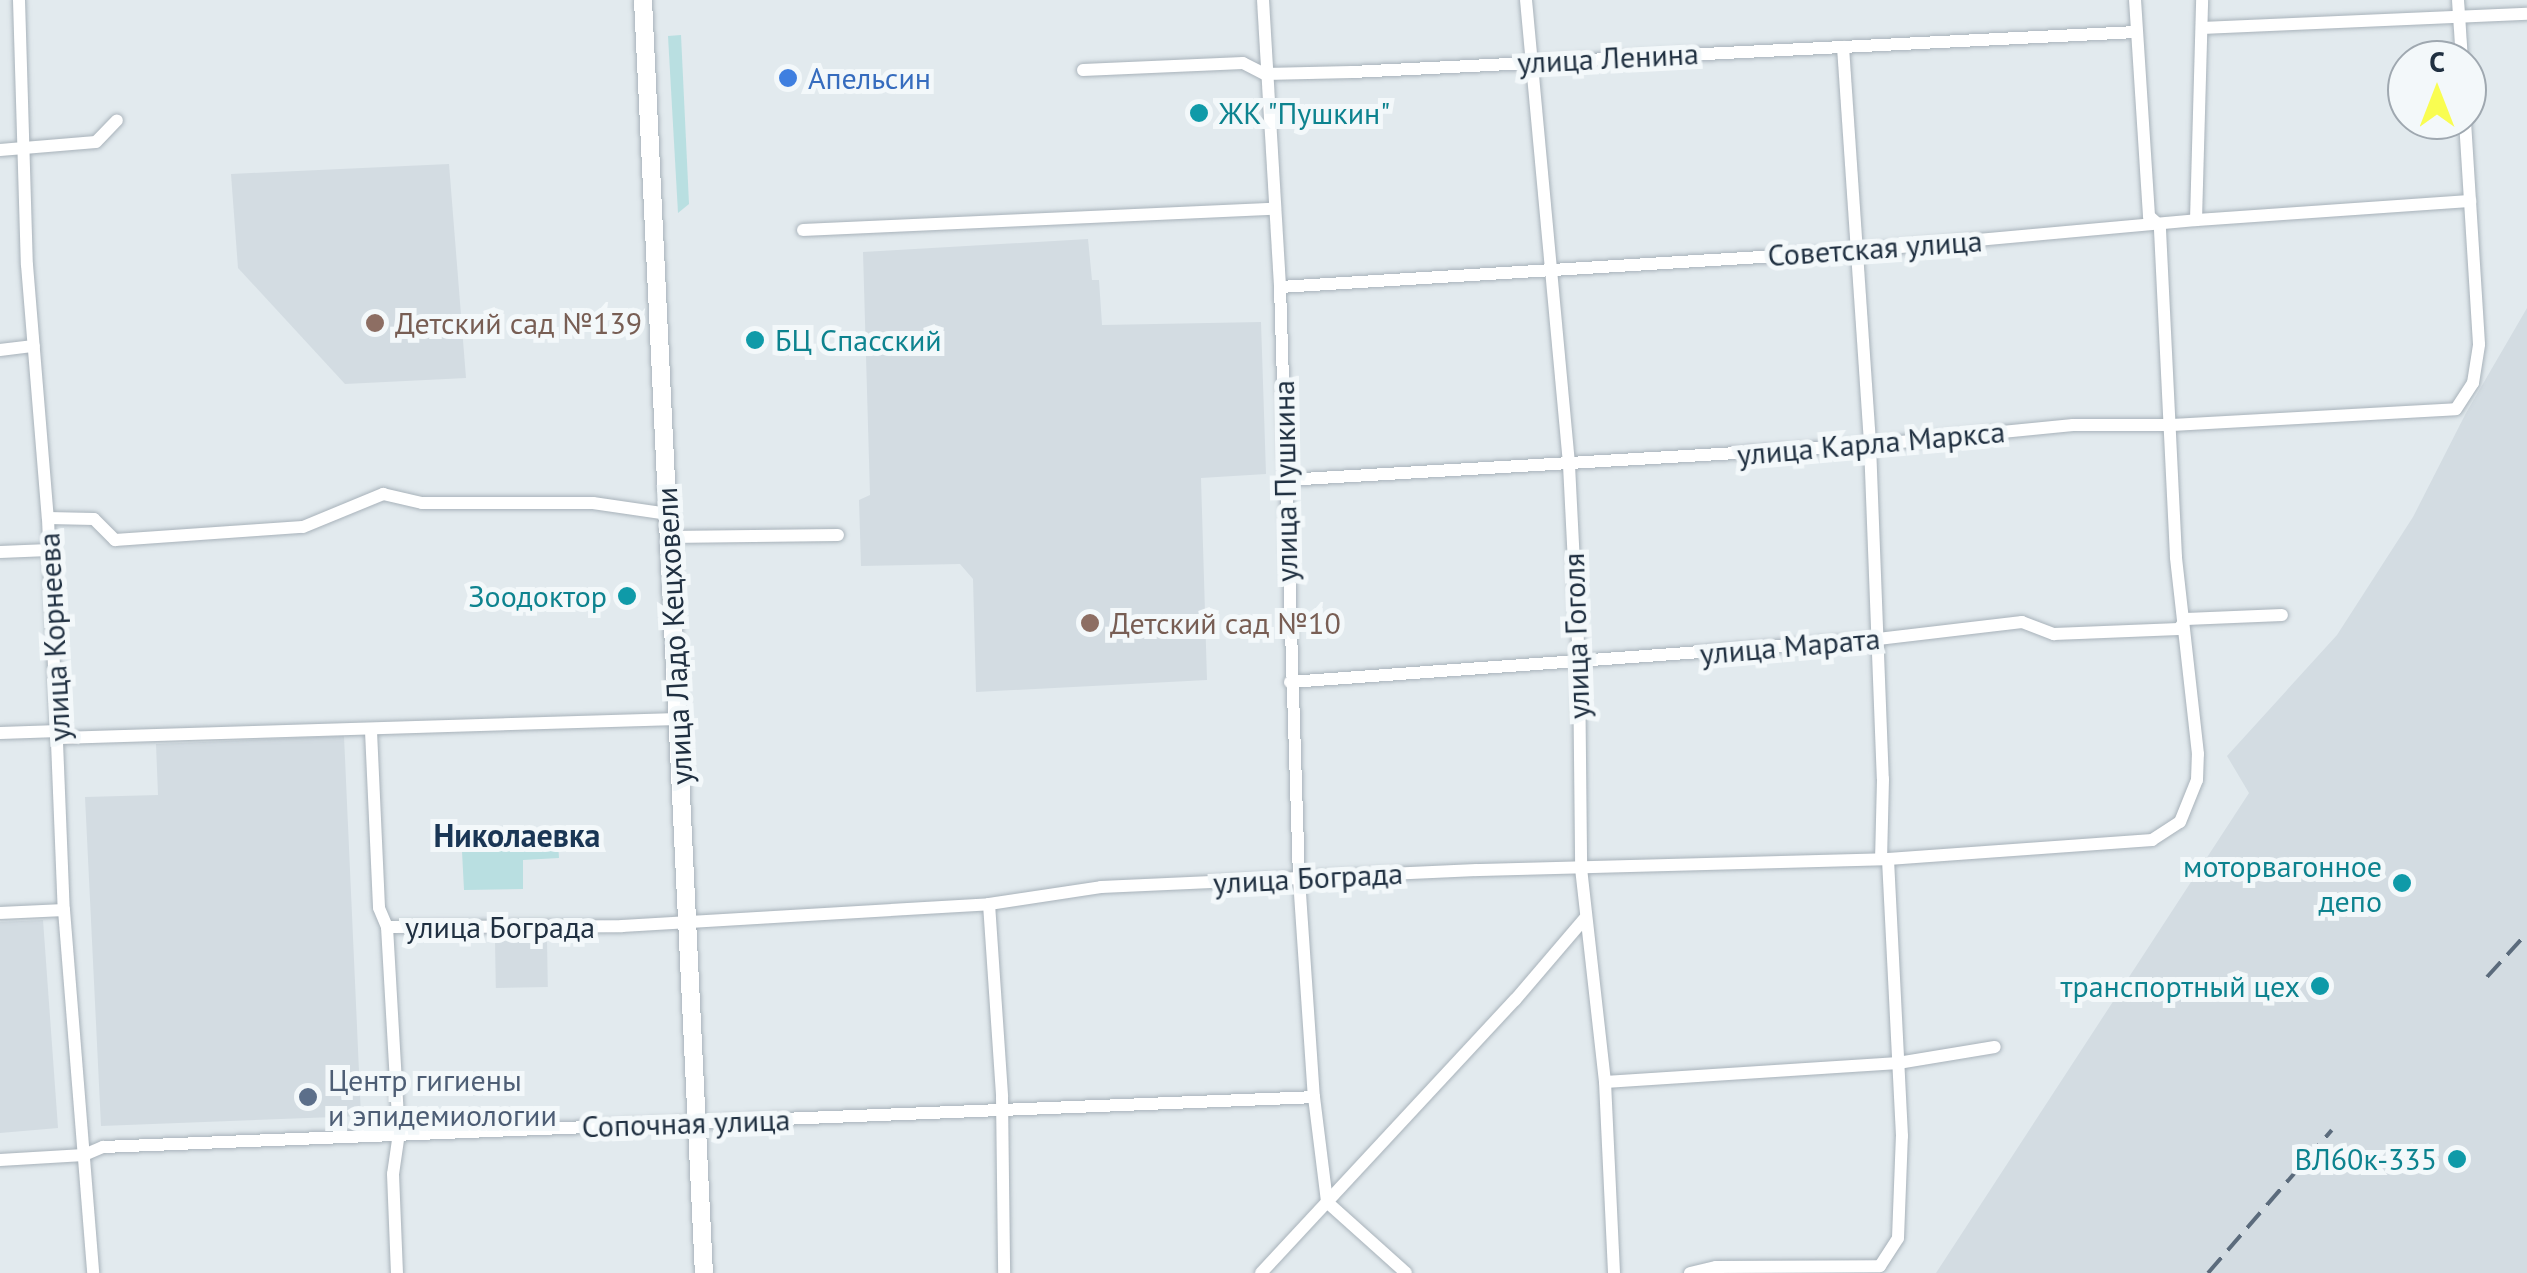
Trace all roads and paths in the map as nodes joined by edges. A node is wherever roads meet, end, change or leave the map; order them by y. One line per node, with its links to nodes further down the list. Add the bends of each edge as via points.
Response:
1 (19, 0): 19 (street, улица Корнеева)
2 (643, 0): 35 (main road, улица Ладо Кецховели)
3 (1263, 0): 16 (street, улица Пушкина)
4 (1526, 0): 14 (street, улица Гоголя)
5 (2135, 0): 11 (street)
6 (2202, 0): 10 (street)
7 (2458, 0): 9 (street)
8 (2527, 14): 9 (street)
9 (2459, 18): 10 (street); 12 (street)
10 (2202, 28): 23 (street)
11 (2135, 32): 13 (street, улица Ленина); 24 (street, via 2149,216)
12 (2461, 40)
13 (1843, 47): 14 (street, улица Ленина); 26 (street)
14 (1529, 62): 16 (street, улица Ленина); 27 (street, улица Гоголя)
15 (1083, 70): 16 (street, улица Ленина, via 1244,64)
16 (1265, 74): 22 (street, улица Пушкина)
17 (118, 120): 19 (street, via 96,142)
18 (2466, 140): 21 (street)
19 (23, 149): 20 (street); 29 (street, улица Корнеева)
20 (0, 150)
21 (2470, 201): 23 (street, Советская улица); 31 (street, улица Карла Маркса, via 2479,344 2472,383 2456,409)
22 (1274, 208): 25 (street); 28 (street, улица Пушкина)
23 (2196, 220): 24 (street, Советская улица)
24 (2160, 226): 26 (street, Советская улица); 31 (street)
25 (803, 230)
26 (1857, 250): 27 (street, Советская улица); 32 (street)
27 (1551, 268): 28 (street, Советская улица); 33 (street, улица Гоголя)
28 (1280, 287): 34 (street, улица Пушкина)
29 (34, 346): 30 (street); 36 (street, улица Корнеева)
30 (0, 350)
31 (2172, 426): 32 (street, улица Карла Маркса, via 2073,425); 42 (street, via 2176,557)
32 (1870, 445): 33 (street, улица Карла Маркса); 43 (street)
33 (1569, 465): 34 (street, улица Карла Маркса); 44 (street, улица Гоголя)
34 (1286, 480): 45 (street, улица Пушкина)
35 (668, 514): 36 (street, via 593,504 422,502 383,494 303,527 114,540 94,519); 38 (main road, улица Ладо Кецховели)
36 (48, 518): 39 (street, улица Корнеева)
37 (838, 536): 38 (street)
38 (670, 537): 46 (main road, улица Ладо Кецховели)
39 (49, 550): 40 (street); 49 (street, улица Корнеева)
40 (0, 552)
41 (2282, 615): 42 (street, улица Марата)
42 (2186, 619): 43 (street, улица Марата, via 2179,628 2054,634 2022,622); 50 (street, улица Бограда, via 2197,780 2180,822 2152,840)
43 (1878, 639): 44 (street, улица Марата); 50 (street)
44 (1578, 662): 45 (street, улица Марата); 51 (street, улица Гоголя)
45 (1290, 682): 52 (street, улица Пушкина)
46 (678, 719): 47 (street); 57 (main road, улица Ладо Кецховели)
47 (371, 731): 49 (street); 58 (street)
48 (0, 734): 49 (street)
49 (59, 735): 54 (street, улица Корнеева)
50 (1885, 859): 51 (street, улица Бограда); 60 (street)
51 (1581, 868): 52 (street, улица Бограда); 56 (street, улица Гоголя)
52 (1298, 879): 53 (street, улица Бограда, via 1101,887); 62 (street, улица Пушкина)
53 (988, 904): 57 (street, улица Бограда); 63 (street)
54 (64, 910): 55 (street); 66 (street, улица Корнеева)
55 (0, 913)
56 (1585, 918): 61 (street, улица Гоголя); 68 (street)
57 (687, 920): 58 (street, улица Бограда, via 560,928); 64 (main road, улица Ладо Кецховели)
58 (386, 927): 65 (street)
59 (1995, 1047): 60 (street)
60 (1898, 1063): 61 (street); 76 (street, via 1898,1238 1880,1266 1716,1267)
61 (1606, 1082): 75 (street, улица Гоголя)
62 (1314, 1097): 63 (street, Сопочная улица); 68 (street, улица Пушкина)
63 (1000, 1109): 64 (street, Сопочная улица); 72 (street)
64 (697, 1124): 65 (street, Сопочная улица); 71 (main road, улица Ладо Кецховели)
65 (400, 1133): 66 (street, Сопочная улица, via 103,1147); 70 (street, via 393,1174)
66 (84, 1156): 67 (street, Сопочная улица); 69 (street, улица Корнеева)
67 (0, 1160)
68 (1326, 1202): 73 (street); 74 (street)
69 (93, 1273)
70 (397, 1273)
71 (704, 1273)
72 (1004, 1273)
73 (1261, 1273)
74 (1406, 1273)
75 (1614, 1273)
76 (1690, 1273)

